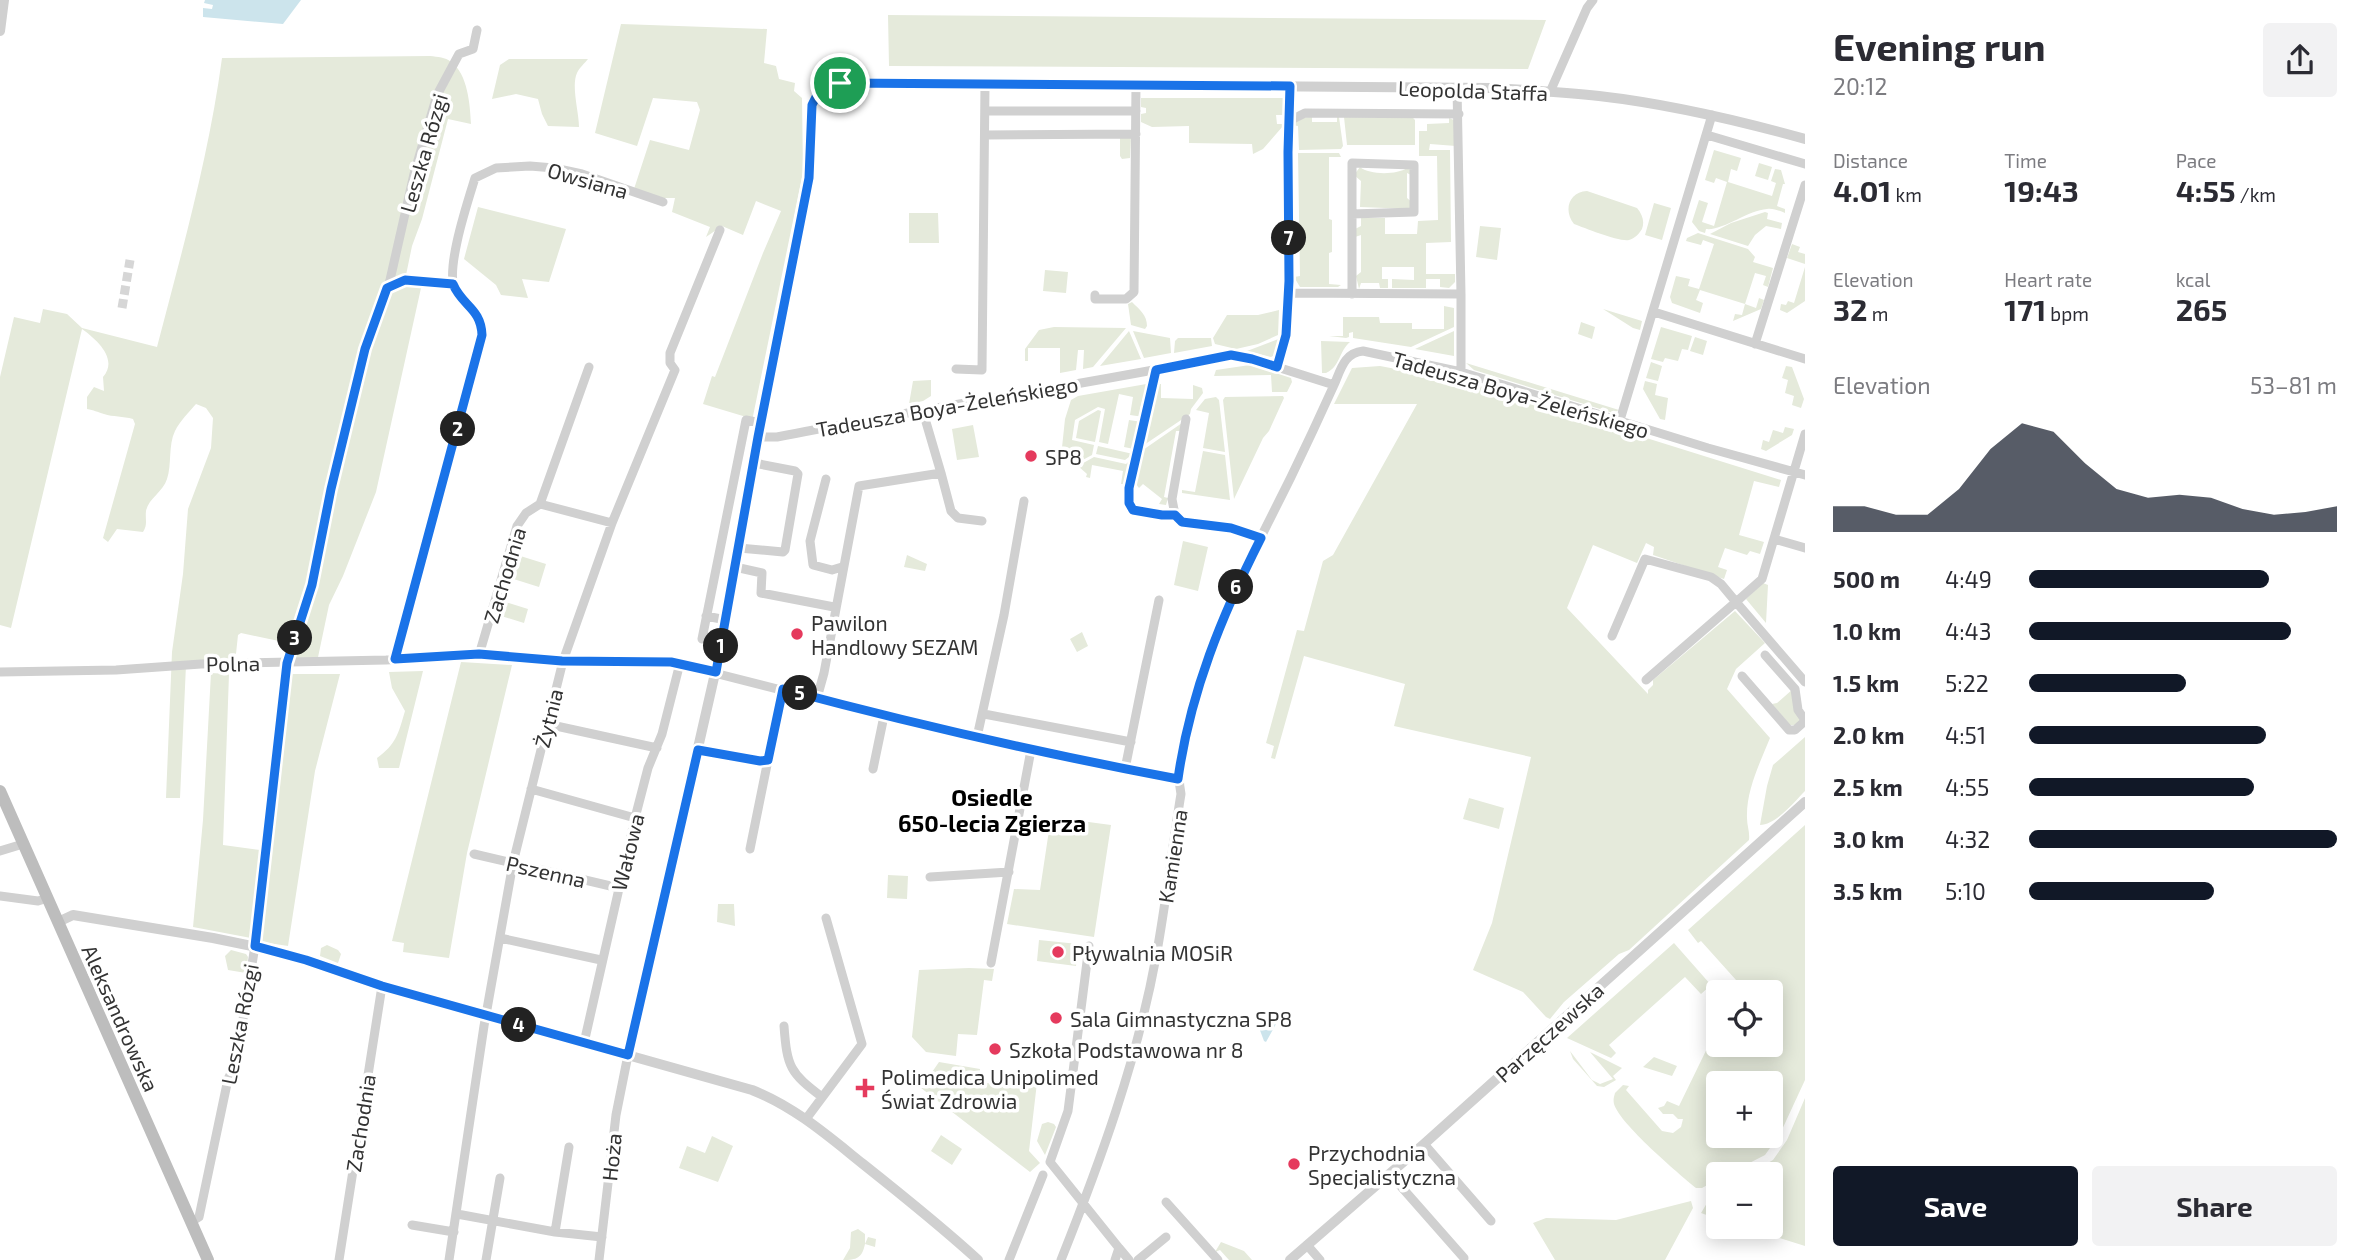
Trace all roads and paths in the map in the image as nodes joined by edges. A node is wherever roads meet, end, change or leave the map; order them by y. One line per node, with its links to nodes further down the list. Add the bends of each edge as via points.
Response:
1 (4, 0): 4 (street)
2 (1593, 0): 9 (street)
3 (477, 30): 26 (street, Leszka Rózgi, via 473,48 459,54 437,95)
4 (0, 31)
5 (1136, 85): 6 (street, Leopolda Staffa); 8 (street, Leopolda Staffa); 11 (street)
6 (985, 86): 10 (street); 43 (street, Leopolda Staffa, via 843,83 818,93 812,105 809,178)
7 (1457, 88): 8 (street, Leopolda Staffa); 9 (street, Leopolda Staffa); 13 (street)
8 (1290, 92): 12 (street); 15 (street)
9 (1550, 92): 14 (street, Leopolda Staffa)
10 (985, 111): 11 (street); 17 (street)
11 (1136, 111): 16 (street)
12 (1306, 113): 13 (street); 15 (street)
13 (1459, 114): 29 (street)
14 (1712, 115): 18 (street); 19 (street, Leopolda Staffa)
15 (1288, 127): 27 (street)
16 (1136, 134): 17 (street); 30 (street, via 1134,292 1126,299 1095,299)
17 (985, 135): 36 (street, via 982,370)
18 (1707, 135): 20 (street); 31 (street)
19 (1805, 139)
20 (1805, 164)
21 (1805, 185): 32 (street)
22 (663, 202): 25 (street, Owsiana, via 554,168 496,168 475,178 458,237)
23 (1352, 214): 23 (street, via 1352,163 1415,165 1414,212); 28 (street)
24 (720, 230): 55 (street, Żytnia, via 670,352 674,370)
25 (453, 284): 26 (street, via 405,280); 71 (street, via 480,317 482,335)
26 (387, 288): 73 (street, Leszka Rózgi, via 365,349 312,585)
27 (1288, 293): 28 (street); 35 (street, via 1286,335)
28 (1352, 293): 29 (street)
29 (1461, 294): 38 (street)
30 (1095, 295)
31 (1654, 312): 32 (street); 42 (street)
32 (1755, 344): 33 (street)
33 (1805, 359)
34 (589, 367): 52 (street, Zachodnia)
35 (1277, 367): 37 (street, Tadeusza Boya-Żeleńskiego, via 1231,355); 39 (street, Tadeusza Boya-Żeleńskiego)
36 (956, 369)
37 (1156, 370): 40 (street, Tadeusza Boya-Żeleńskiego); 53 (street, via 1129,503 1133,510)
38 (1461, 372): 39 (street, Tadeusza Boya-Żeleńskiego, via 1352,352); 42 (street, Tadeusza Boya-Żeleńskiego)
39 (1334, 385): 56 (street, Kamienna)
40 (926, 410): 45 (street, Tadeusza Boya-Żeleńskiego); 48 (street)
41 (1186, 419): 53 (street, via 1172,499)
42 (1620, 420): 47 (street, Tadeusza Boya-Żeleńskiego)
43 (761, 423): 45 (street); 65 (street, via 746,420)
44 (1805, 434): 47 (street)
45 (758, 437): 46 (street)
46 (754, 463): 58 (street); 58 (street, via 798,474 785,550)
47 (1793, 471): 49 (street, Tadeusza Boya-Żeleńskiego); 57 (street)
48 (941, 473): 54 (street, via 951,510 958,518); 61 (street, via 859,486)
49 (1805, 475)
50 (826, 479): 61 (street, via 810,541 814,565)
51 (1024, 501): 82 (street)
52 (540, 504): 55 (street, Zachodnia); 69 (street, Zachodnia, via 517,526)
53 (1175, 515): 56 (street, via 1182,522 1231,528)
54 (982, 521)
55 (612, 523): 72 (street, Żytnia)
56 (1261, 538): 94 (street, Kamienna, via 1201,676)
57 (1774, 539): 59 (street); 63 (street, via 1762,579)
58 (739, 548): 60 (street)
59 (1805, 548)
60 (735, 567): 64 (street, via 762,573 761,593); 66 (street)
61 (842, 567): 64 (street)
62 (1159, 600): 87 (street)
63 (1736, 602): 67 (street, via 1711,577 1645,559); 78 (street); 79 (street)
64 (834, 607): 81 (street)
65 (706, 617): 66 (street); 68 (street)
66 (726, 620): 76 (street)
67 (1612, 636)
68 (702, 639)
69 (479, 654): 71 (street, Polna); 72 (street, Polna)
70 (1765, 655): 84 (street, via 1794,689)
71 (395, 659): 73 (street, Polna)
72 (562, 661): 74 (street, Polna); 85 (street, Żytnia)
73 (287, 663): 75 (street, Polna); 112 (street, Leszka Rózgi)
74 (680, 663): 76 (street, Polna); 88 (street, Wałowa)
75 (0, 672)
76 (716, 672): 80 (street, Polna); 89 (street)
77 (1742, 676): 84 (street, via 1789,730)
78 (1646, 680)
79 (1805, 682)
80 (783, 689): 81 (street, Polna); 91 (street)
81 (817, 698): 83 (street, Polna)
82 (984, 714): 86 (street); 87 (street)
83 (884, 716): 86 (street, Polna); 92 (street)
84 (1805, 721)
85 (547, 724): 88 (street); 95 (street, Żytnia)
86 (977, 737): 90 (street, Polna)
87 (1131, 742): 93 (street)
88 (657, 748): 98 (street, Wałowa)
89 (698, 750): 91 (street); 120 (street)
90 (1031, 750): 93 (street, Polna); 104 (street)
91 (768, 760): 100 (street)
92 (873, 769)
93 (1125, 769): 94 (street, Polna)
94 (1178, 779): 129 (street, Kamienna, via 1181,794 1156,958 1126,1076)
95 (531, 789): 98 (street); 103 (street, Żytnia)
96 (0, 791): 99 (main road, Aleksandrowska)
97 (1805, 802): 123 (street, Parzęczewska)
98 (635, 818): 106 (street, Wałowa)
99 (23, 844): 101 (street); 108 (main road, Aleksandrowska)
100 (750, 849)
101 (0, 851)
102 (474, 854): 103 (street, Pszenna)
103 (513, 863): 106 (street, Pszenna); 111 (street, Żytnia)
104 (1009, 872): 105 (street); 115 (street)
105 (930, 877)
106 (618, 888): 114 (street, Wałowa)
107 (0, 897): 108 (street)
108 (48, 898): 110 (main road, Aleksandrowska)
109 (827, 918): 121 (street, via 862,1044)
110 (58, 922): 112 (street, via 73,915); 133 (main road, Aleksandrowska)
111 (500, 938): 114 (street); 117 (street, Żytnia)
112 (255, 946): 116 (street); 133 (street, Leszka Rózgi, via 236,1059 199,1217)
113 (1089, 946): 129 (street, via 1068,1111 1050,1162)
114 (601, 960): 119 (street, Wałowa)
115 (991, 963)
116 (382, 986): 117 (street); 143 (street, Zachodnia)
117 (486, 1016): 119 (street); 130 (street, Żytnia)
118 (784, 1026): 121 (street, via 790,1066 798,1079)
119 (584, 1043): 120 (street)
120 (628, 1055): 122 (street, via 757,1092); 137 (street, Hoża)
121 (822, 1097): 122 (street)
122 (806, 1119): 147 (street)
123 (1424, 1144): 125 (street, Parzęczewska); 132 (street)
124 (569, 1147): 136 (street)
125 (1390, 1174): 139 (street, Parzęczewska); 141 (street)
126 (1044, 1175): 148 (street)
127 (500, 1178): 131 (street)
128 (1166, 1202): 153 (street)
129 (1084, 1205): 140 (street); 149 (street, Kamienna)
130 (457, 1214): 131 (street); 135 (street, Żytnia)
131 (493, 1219): 136 (street); 145 (street)
132 (1491, 1221)
133 (191, 1222): 142 (main road, Aleksandrowska)
134 (412, 1225): 135 (street)
135 (454, 1232): 144 (street, Żytnia)
136 (555, 1232): 137 (street)
137 (601, 1237): 146 (street, Hoża)
138 (1166, 1237): 152 (street)
139 (1307, 1245): 154 (street, Parzęczewska); 155 (street)
140 (1119, 1248): 150 (street); 151 (street)
141 (1464, 1258)
142 (208, 1260)
143 (340, 1260)
144 (449, 1260)
145 (486, 1260)
146 (599, 1260)
147 (978, 1260)
148 (1009, 1260)
149 (1061, 1260)
150 (1115, 1260)
151 (1129, 1260)
152 (1138, 1260)
153 (1218, 1260)
154 (1290, 1260)
155 (1320, 1260)

